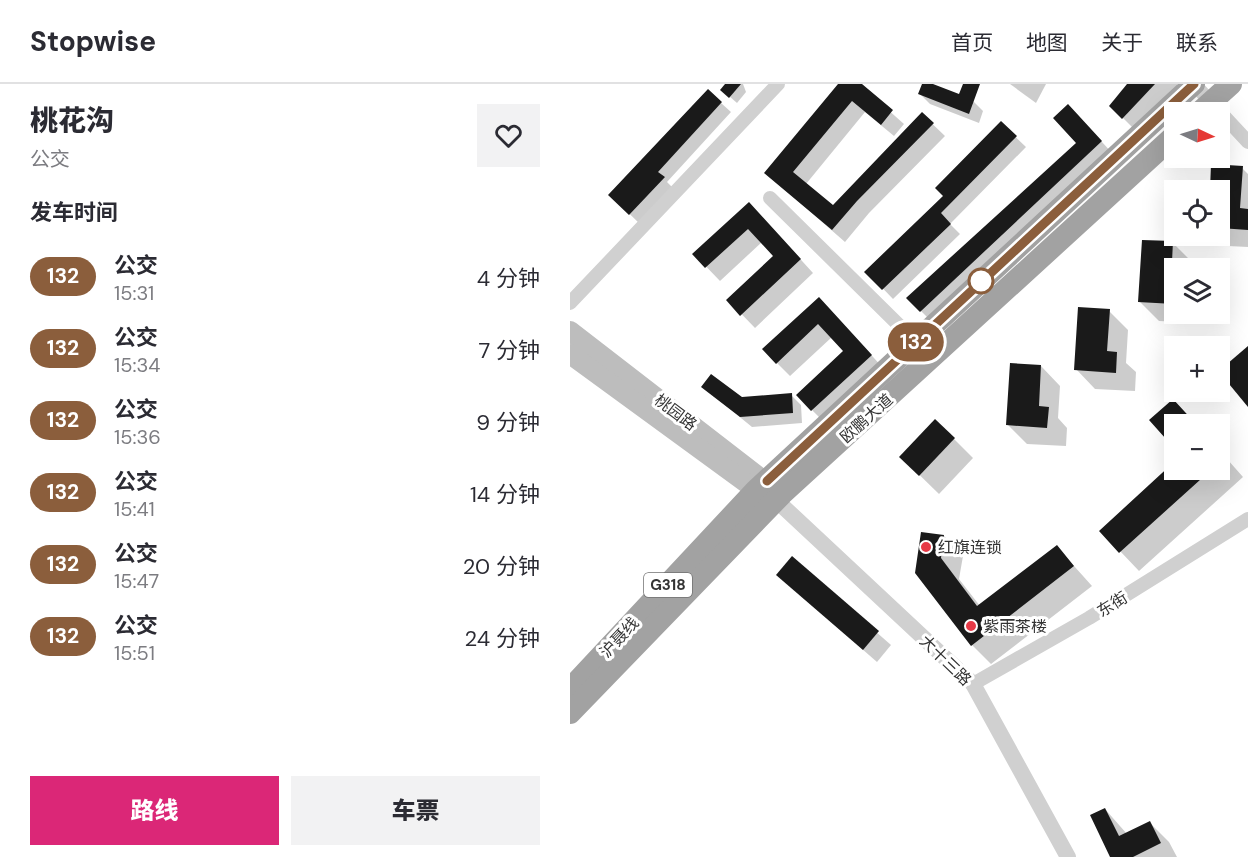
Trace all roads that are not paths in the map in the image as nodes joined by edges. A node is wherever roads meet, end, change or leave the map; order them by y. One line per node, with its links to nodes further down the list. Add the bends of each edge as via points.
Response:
1 (778, 84): 10 (street)
2 (1194, 84): 4 (street); 12 (highway, 欧鹏大道 / G318)
3 (1231, 84): 5 (highway)
4 (1203, 102)
5 (1211, 102)
6 (1230, 127): 7 (street)
7 (1248, 142)
8 (1164, 145): 14 (highway, 欧鹏大道 / G318)
9 (770, 198): 12 (street)
10 (570, 303)
11 (570, 331): 14 (main road, 桃园路)
12 (916, 342): 14 (highway, 欧鹏大道 / G318)
13 (570, 354): 14 (main road)
14 (770, 494): 16 (street, 大十三路); 17 (highway, 沪聂线 / G318); 18 (highway, 欧鹏大道 / G318)
15 (1248, 519): 16 (street, 东街, via 1089,618)
16 (973, 684): 19 (street, 大十三路)
17 (570, 689)
18 (570, 713)
19 (1068, 857)

